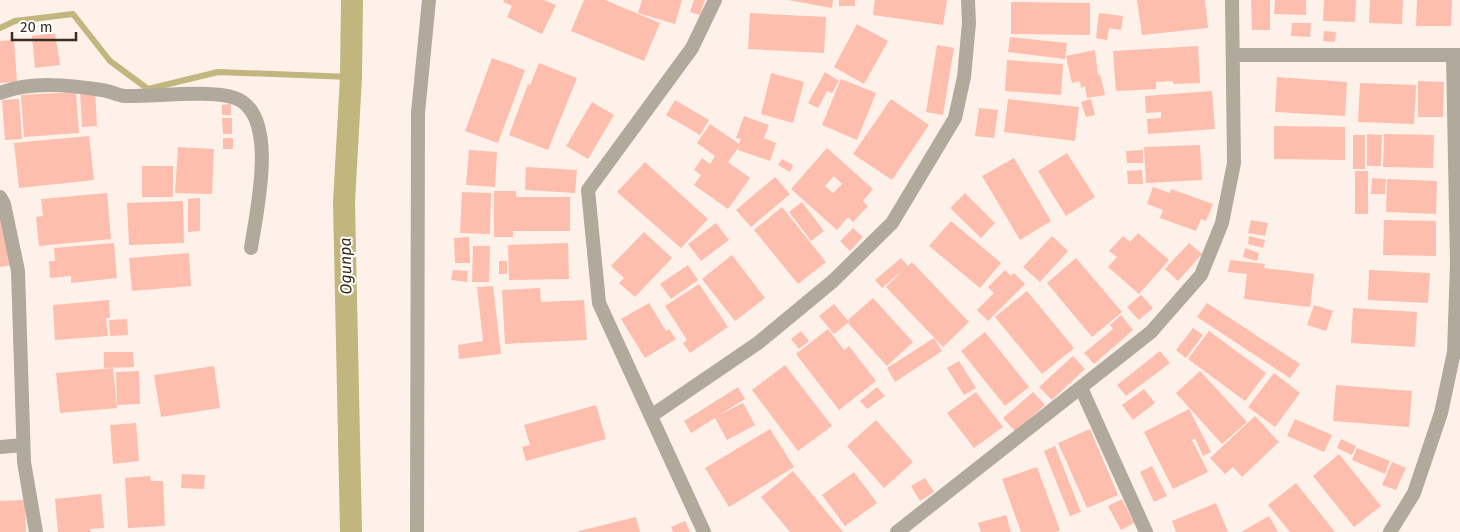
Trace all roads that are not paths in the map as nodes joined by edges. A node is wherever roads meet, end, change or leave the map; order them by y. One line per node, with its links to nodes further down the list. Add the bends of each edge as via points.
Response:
1 (429, 0): 15 (street, via 418,113)
2 (715, 0): 11 (street, via 692,48 588,190 600,302)
3 (968, 0): 11 (street, via 964,77 954,118 892,223 833,282 758,343)
4 (1232, 0): 5 (street)
5 (1234, 55): 6 (street); 10 (street, via 1234,163 1222,223 1201,275 1151,332)
6 (1456, 55): 19 (street, via 1454,352 1441,413 1414,493)
7 (0, 92): 9 (street, via 65,84 122,96 217,95 236,98 250,110 260,132 262,173)
8 (0, 197): 12 (street, via 18,271)
9 (251, 248)
10 (1081, 388): 17 (street); 18 (street)
11 (651, 416): 16 (street)
12 (24, 445): 13 (street); 14 (street)
13 (0, 447)
14 (36, 532)
15 (417, 532)
16 (704, 532)
17 (897, 532)
18 (1146, 532)
19 (1390, 532)

